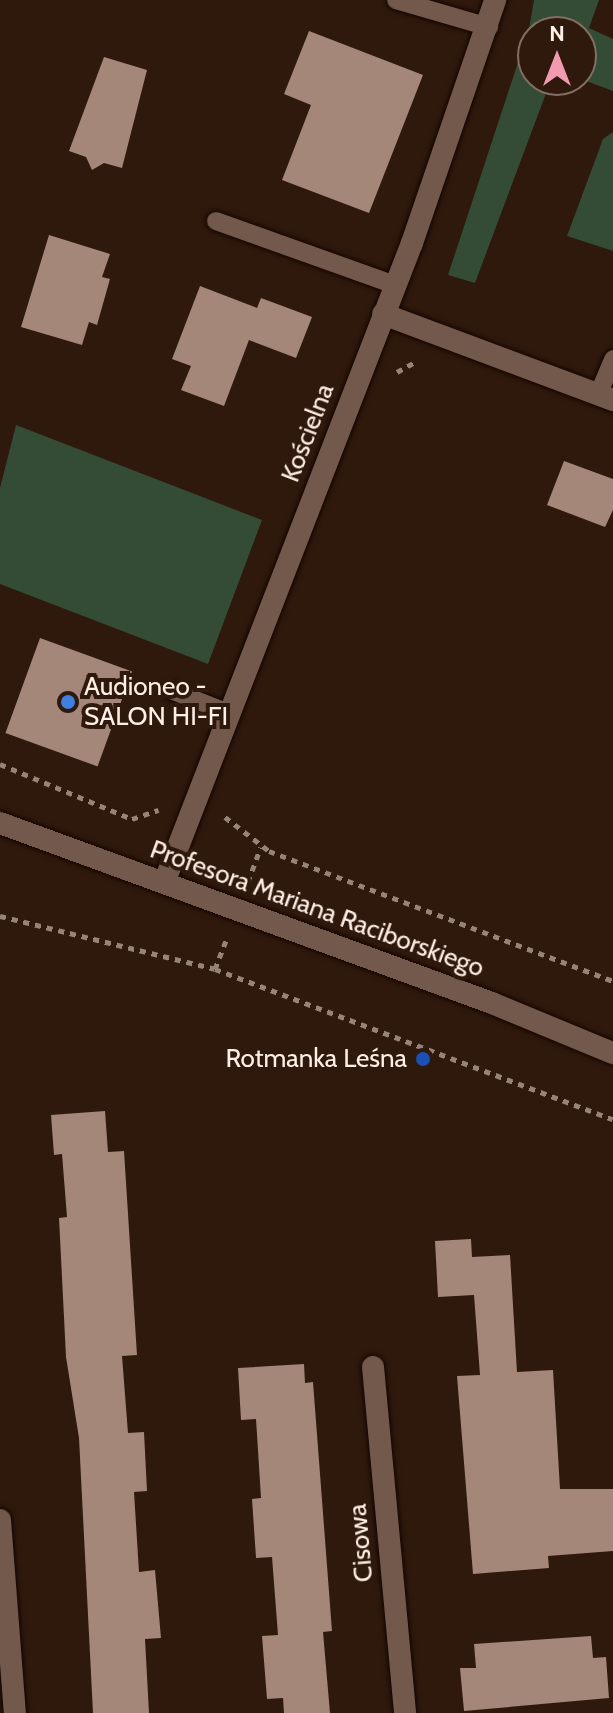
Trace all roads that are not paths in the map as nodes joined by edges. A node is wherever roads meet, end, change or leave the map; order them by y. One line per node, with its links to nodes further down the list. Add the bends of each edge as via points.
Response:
1 (396, 0): 3 (lane)
2 (495, 0): 3 (street, Kościelna)
3 (489, 27): 5 (street, Kościelna)
4 (216, 221): 5 (lane)
5 (395, 285): 6 (street, Kościelna)
6 (383, 314): 8 (street); 10 (street, Kościelna)
7 (613, 359): 8 (lane)
8 (606, 398)
9 (173, 691): 10 (lane)
10 (231, 714): 12 (street, Kościelna)
11 (0, 823): 12 (street, Profesora Mariana Raciborskiego)
12 (164, 883): 13 (street, Profesora Mariana Raciborskiego)
13 (613, 1053)
14 (373, 1367): 17 (street, Cisowa)
15 (0, 1520): 16 (street)
16 (15, 1713)
17 (405, 1713)

